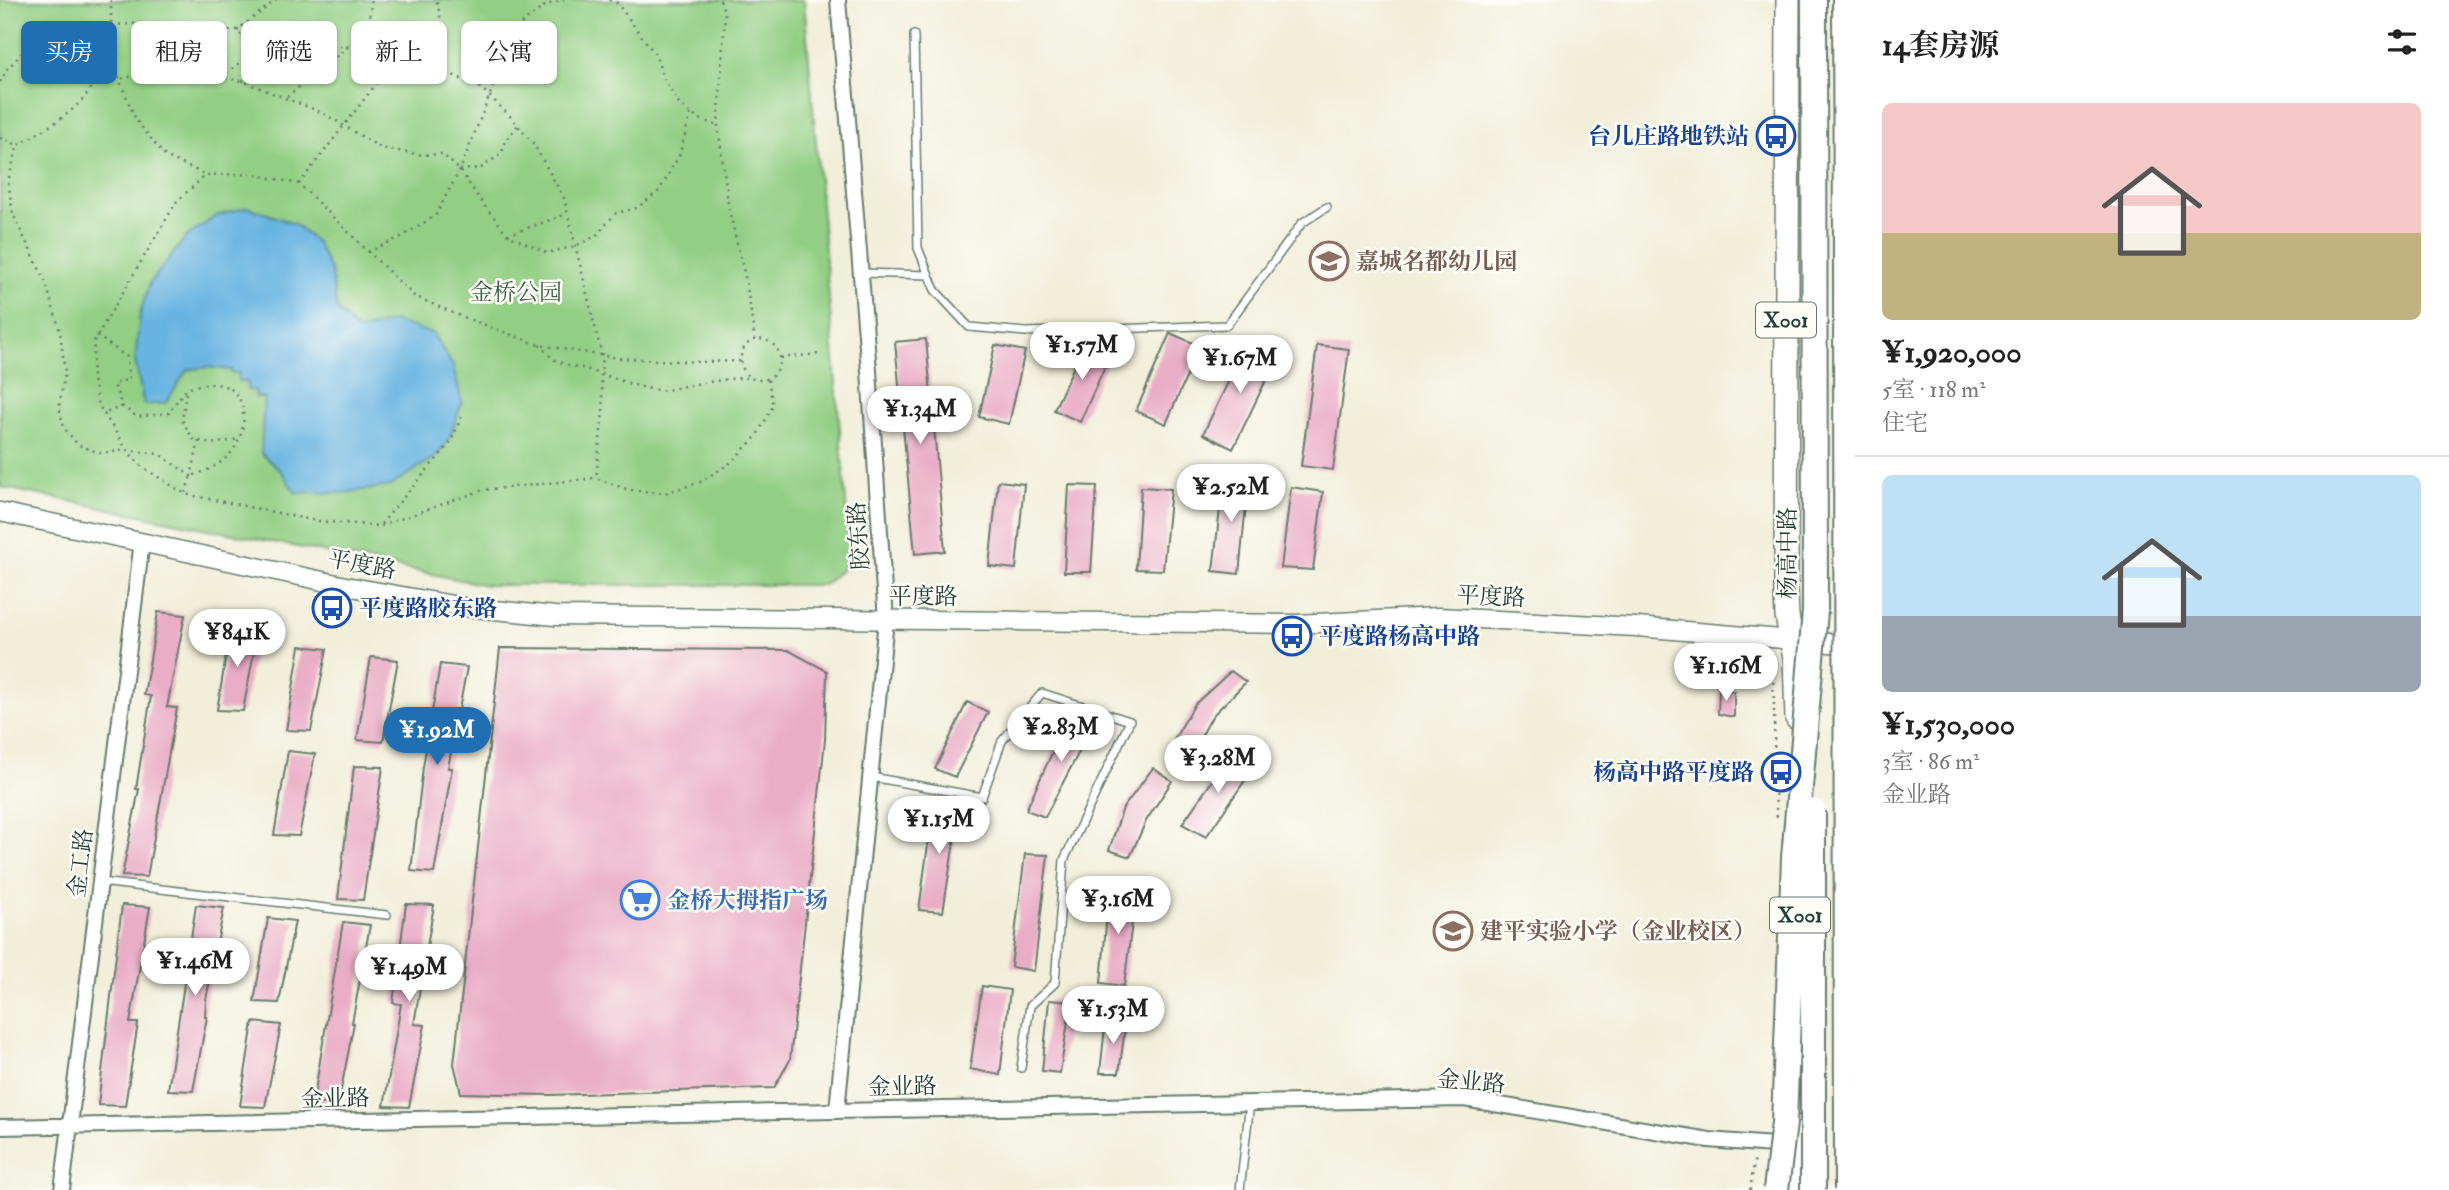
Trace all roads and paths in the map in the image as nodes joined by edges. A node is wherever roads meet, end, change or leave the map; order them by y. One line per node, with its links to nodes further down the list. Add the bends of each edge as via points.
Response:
1 (111, 0): 15 (path)
2 (276, 0): 18 (path)
3 (372, 0): 16 (path)
4 (436, 0): 17 (path)
5 (564, 0): 36 (path, via 546,5 521,24)
6 (608, 0): 14 (path)
7 (623, 0): 14 (path)
8 (720, 0): 41 (path, via 725,13)
9 (838, 0): 52 (street, 胶东路)
10 (1788, 0): 79 (main road, 杨高中路 / X001, via 1786,591)
11 (1804, 0): 38 (highway)
12 (1814, 0): 38 (highway, 杨高中路 / X001)
13 (1845, 0): 81 (highway, X001, bridge)
14 (617, 4): 37 (path, via 655,54 679,104)
15 (111, 21)
16 (370, 21)
17 (441, 21)
18 (237, 30): 19 (path); 20 (path); 22 (path, via 313,49)
19 (227, 31)
20 (241, 35)
21 (914, 35): 53 (lane, via 918,248)
22 (350, 45): 35 (path)
23 (21, 54): 31 (path)
24 (117, 61): 29 (path)
25 (241, 62): 27 (path)
26 (447, 72): 36 (path, via 481,88)
27 (227, 73)
28 (131, 77): 29 (path)
29 (120, 79): 30 (path); 45 (path, via 136,120 165,156)
30 (117, 80)
31 (0, 82)
32 (93, 84): 43 (path, via 65,117)
33 (250, 84): 35 (path)
34 (376, 84): 39 (path)
35 (286, 97): 39 (path)
36 (489, 97): 40 (path); 44 (path)
37 (691, 113): 41 (path); 50 (path, via 679,156 659,191 637,208 616,213 596,236)
38 (1815, 113): 77 (highway, 杨高中路 / X001)
39 (345, 124): 44 (path, via 381,148 442,154); 46 (path)
40 (518, 125): 44 (path, via 502,153 481,168); 48 (path, via 564,198)
41 (718, 126): 55 (path)
42 (0, 138): 43 (path)
43 (18, 145): 70 (path, via 8,181 13,214 45,281 60,331 65,372 58,407 64,428 78,445 100,453)
44 (460, 170): 49 (path); 51 (path, via 435,216)
45 (206, 175): 46 (path, via 252,174); 54 (path, via 177,201)
46 (299, 184): 51 (path)
47 (1327, 207): 53 (lane, via 1302,223 1227,325 1026,332 969,327 935,290)
48 (568, 214): 49 (path); 50 (path)
49 (508, 235): 50 (path, via 547,253)
50 (575, 246): 58 (path)
51 (368, 252): 56 (path, via 414,296)
52 (860, 273): 53 (lane); 78 (street, 胶东路)
53 (929, 275)
54 (97, 336): 65 (path, via 127,357 129,379 114,384); 66 (path, via 92,376)
55 (755, 340): 59 (path, via 775,345); 60 (path, via 743,348)
56 (539, 345): 58 (path); 61 (path, via 555,360)
57 (819, 354): 59 (path)
58 (602, 355): 60 (path); 61 (path)
59 (780, 358): 63 (path, via 778,370)
60 (740, 361): 62 (path)
61 (601, 373): 62 (path, via 660,391); 72 (path, via 603,411)
62 (749, 377): 63 (path)
63 (768, 379): 72 (path, via 773,406 756,437 729,464 700,482 665,493 629,489)
64 (186, 390): 65 (path, via 169,413 137,417); 68 (path, via 218,384 235,391 243,403); 69 (path, via 182,420)
65 (122, 407): 66 (path)
66 (103, 414): 70 (path)
67 (462, 415): 75 (path, via 451,442)
68 (240, 439): 69 (path, via 211,444); 71 (path, via 228,456)
69 (199, 441): 71 (path)
70 (127, 450): 71 (path, via 159,454); 73 (path, via 141,466)
71 (191, 476): 73 (path)
72 (596, 478): 75 (path, via 483,490)
73 (185, 494): 75 (path, via 317,521)
74 (0, 512): 76 (street, 平度路)
75 (380, 526)
76 (142, 541): 78 (street, 平度路, via 464,607 555,615); 83 (street, 金工路)
77 (1815, 611): 96 (highway, bridge, via 1794,858 1784,1123); 98 (highway, 杨高中路 / X001, bridge)
78 (886, 620): 79 (street, 平度路, via 1296,624 1438,617); 82 (street, 胶东路)
79 (1791, 639): 80 (street, 平度路); 92 (main road, 杨高中路 / X001, via 1799,774)
80 (1854, 645)
81 (1846, 751): 85 (highway, bridge); 99 (highway, X001, bridge)
82 (871, 777): 86 (lane, via 982,797 1002,741 1042,693 1130,721 1064,860 1055,983 1030,1006); 88 (street, 胶东路)
83 (100, 882): 84 (lane); 90 (street, 金工路)
84 (387, 915)
85 (1854, 955)
86 (1021, 1068)
87 (1250, 1102): 88 (street, 金业路); 91 (street, 金业路, via 1464,1099); 94 (lane)
88 (837, 1110): 90 (street, 金业路)
89 (0, 1127): 90 (street, 金业路)
90 (71, 1127): 93 (street, 金工路)
91 (1757, 1144): 92 (street, 金业路); 95 (path)
92 (1801, 1147): 97 (main road, 杨高中路 / X001)
93 (62, 1190)
94 (1240, 1190)
95 (1750, 1190)
96 (1776, 1190)
97 (1798, 1190)
98 (1813, 1190)
99 (1847, 1190)

